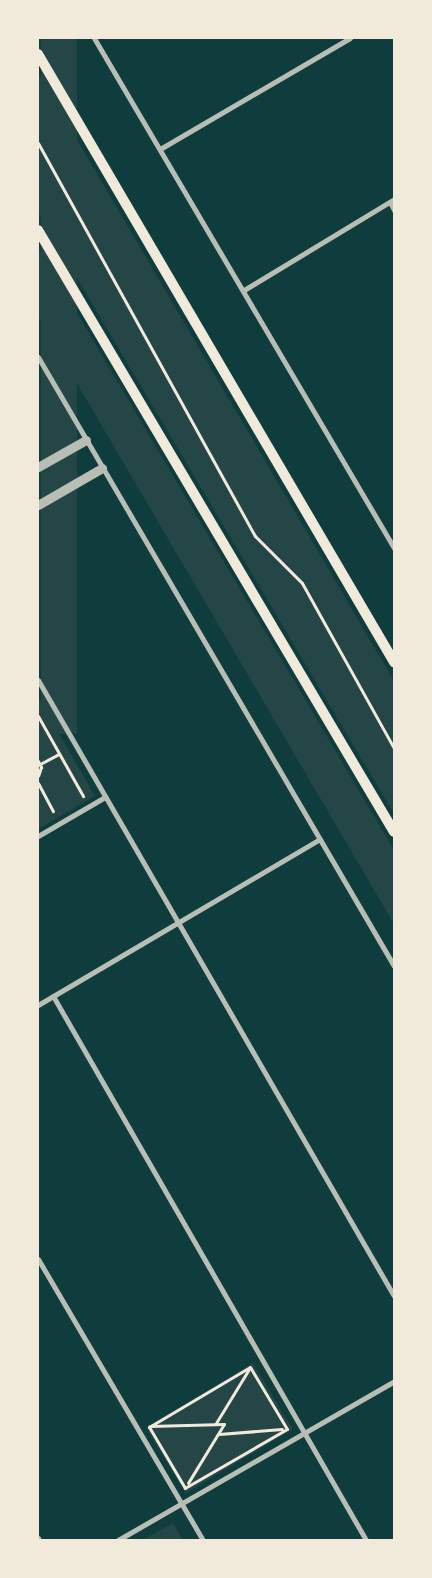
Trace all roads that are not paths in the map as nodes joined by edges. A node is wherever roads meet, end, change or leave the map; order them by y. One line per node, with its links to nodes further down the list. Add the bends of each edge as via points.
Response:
1 (94, 38): 4 (street)
2 (350, 38): 4 (street)
3 (38, 54): 15 (main road)
4 (160, 148): 8 (street)
5 (392, 201): 6 (street); 8 (street)
6 (394, 210)
7 (38, 230): 18 (main road)
8 (244, 290): 14 (street)
9 (38, 357): 10 (street)
10 (86, 440): 11 (street); 12 (street)
11 (38, 467)
12 (102, 468): 13 (street); 20 (street)
13 (38, 505)
14 (394, 548)
15 (394, 662)
16 (38, 680): 17 (street)
17 (105, 797): 19 (street); 21 (street)
18 (394, 832)
19 (38, 836)
20 (320, 838): 21 (street); 22 (street)
21 (178, 922): 23 (street); 26 (street)
22 (394, 966)
23 (53, 996): 24 (street); 28 (street)
24 (38, 1005)
25 (38, 1259): 29 (street)
26 (394, 1296)
27 (394, 1381): 28 (street)
28 (304, 1433): 29 (street); 32 (street)
29 (180, 1501): 30 (street); 31 (street)
30 (118, 1540)
31 (203, 1540)
32 (366, 1540)

